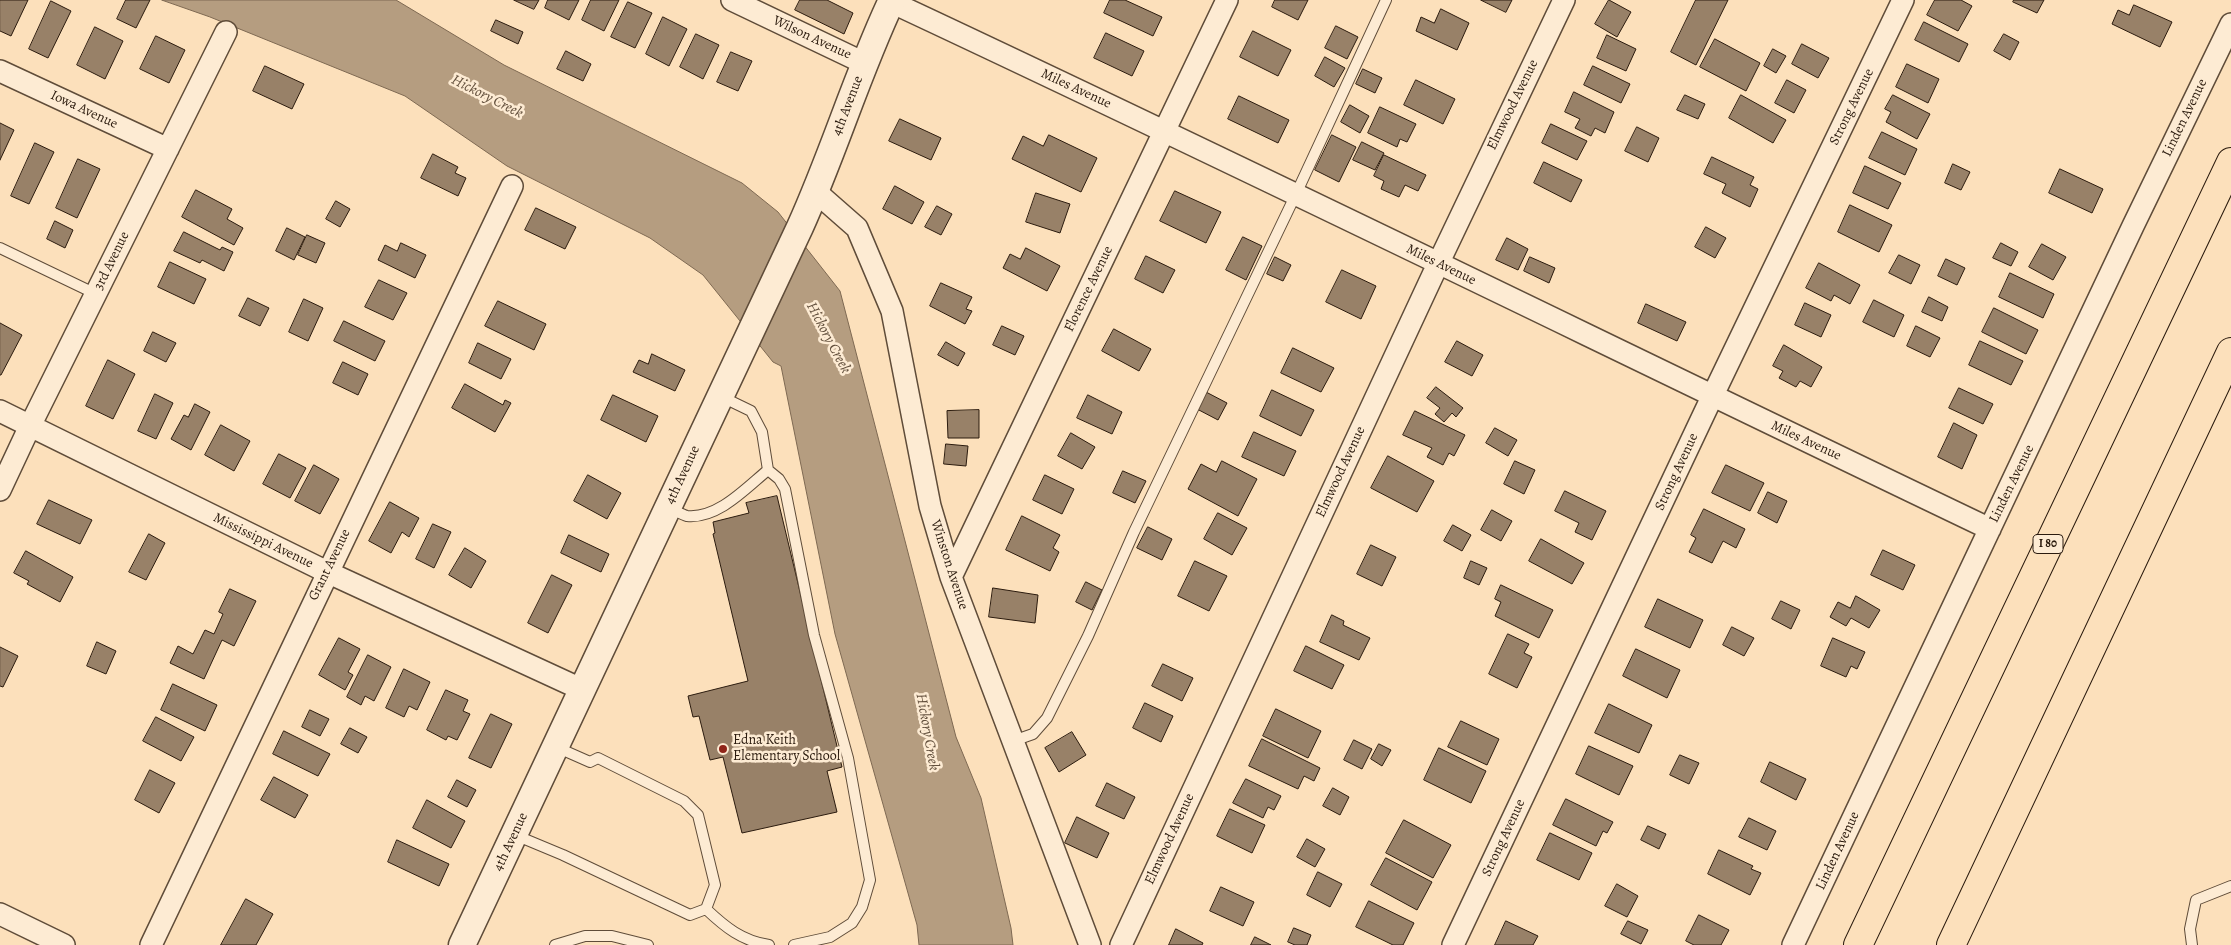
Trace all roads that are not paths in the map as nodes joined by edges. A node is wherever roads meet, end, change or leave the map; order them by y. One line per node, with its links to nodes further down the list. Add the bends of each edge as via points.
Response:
1 (732, 0): 9 (street, Wilson Avenue)
2 (1227, 0): 11 (street, Florence Avenue)
3 (1386, 0): 16 (lane)
4 (1564, 0): 18 (street, Elmwood Avenue)
5 (1903, 0): 22 (street, Strong Avenue)
6 (891, 1): 9 (street, 4th Avenue); 11 (street, Miles Avenue)
7 (2231, 24): 28 (street, Linden Avenue)
8 (226, 32): 12 (street, 3rd Avenue)
9 (864, 63): 15 (street, 4th Avenue)
10 (0, 70): 12 (street, Iowa Avenue)
11 (1165, 130): 16 (street, Miles Avenue); 30 (street, Florence Avenue)
12 (168, 149): 19 (street, 3rd Avenue)
13 (2231, 162): 38 (highway, I 80)
14 (512, 186): 29 (street, Grant Avenue)
15 (816, 192): 21 (street, 4th Avenue); 30 (street, Winston Avenue, via 857,228 892,312 930,506)
16 (1296, 194): 18 (street, Miles Avenue); 32 (lane, via 1048,718 1033,734)
17 (0, 248): 19 (lane)
18 (1438, 264): 22 (street, Miles Avenue); 47 (street, Elmwood Avenue)
19 (96, 294): 24 (street, 3rd Avenue)
20 (2231, 352): 50 (highway)
21 (720, 396): 25 (lane, via 751,411 762,432); 27 (street, 4th Avenue)
22 (1712, 397): 28 (street, Miles Avenue); 48 (street, Strong Avenue)
23 (0, 411): 24 (street, Mississippi Avenue)
24 (30, 426): 26 (street, 3rd Avenue); 29 (street, Mississippi Avenue)
25 (768, 470): 27 (lane, via 724,506 686,516); 45 (lane, via 779,478 785,489 814,635 848,758 870,880 862,907 852,923 830,937)
26 (0, 490)
27 (668, 507): 31 (street, 4th Avenue)
28 (1990, 529): 49 (street, Linden Avenue)
29 (327, 572): 31 (street, Mississippi Avenue); 40 (street, Grant Avenue)
30 (951, 577): 32 (street, Winston Avenue)
31 (583, 690): 33 (street, 4th Avenue)
32 (1013, 741): 46 (street, Winston Avenue)
33 (556, 747): 34 (street, 4th Avenue); 36 (lane, via 590,762 598,758 684,801 698,815 716,885)
34 (514, 834): 36 (lane, via 690,915); 41 (street, 4th Avenue)
35 (2231, 886): 51 (lane, via 2196,900 2190,929)
36 (706, 909): 44 (lane, via 728,930)
37 (0, 914): 39 (street)
38 (1859, 939)
39 (64, 945)
40 (150, 945)
41 (462, 945)
42 (555, 945): 43 (lane, via 585,936 612,936)
43 (648, 945)
44 (769, 945)
45 (794, 945)
46 (1090, 945)
47 (1121, 945)
48 (1454, 945)
49 (1793, 945)
50 (1951, 945)
51 (2192, 945)

